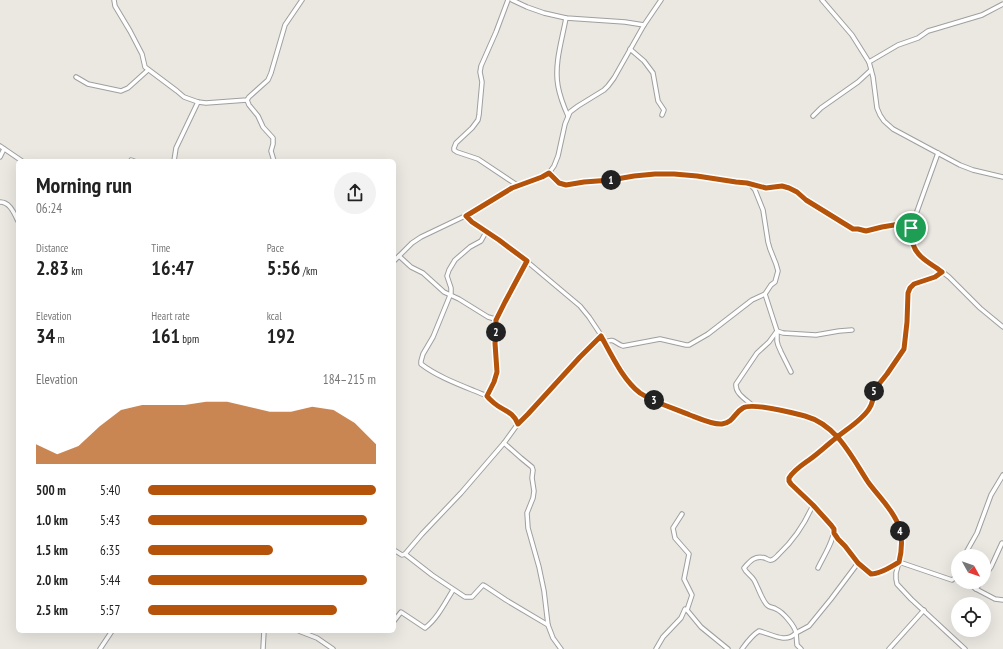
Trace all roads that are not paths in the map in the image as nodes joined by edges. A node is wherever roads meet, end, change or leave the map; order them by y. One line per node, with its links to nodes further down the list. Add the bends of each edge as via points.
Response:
1 (114, 0): 12 (street)
2 (302, 0): 15 (street, via 285,25 270,77)
3 (508, 0): 30 (street, via 481,66 478,120 456,143 454,150 478,159)
4 (512, 0): 8 (street, via 544,13)
5 (661, 0): 9 (street)
6 (822, 0): 11 (street, via 852,35)
7 (1003, 4): 11 (street, via 982,15 928,31)
8 (566, 18): 9 (street); 18 (street, via 557,72 558,87)
9 (644, 25): 10 (street)
10 (630, 49): 17 (street, via 653,73 658,101 664,110); 18 (street, via 608,86 573,109)
11 (869, 62): 13 (street)
12 (148, 70): 14 (street, via 121,91 88,84); 16 (street, via 180,94)
13 (871, 70): 19 (street); 22 (street, via 878,108 884,121 893,129)
14 (76, 77)
15 (247, 100): 16 (street); 26 (street, via 263,127 273,138 271,151)
16 (198, 102): 25 (street, via 176,148)
17 (662, 115)
18 (568, 116): 27 (street, via 558,156)
19 (813, 116)
20 (0, 146): 21 (street)
21 (4, 149): 23 (street); 24 (street)
22 (938, 154): 28 (street, via 973,170); 34 (street)
23 (0, 157)
24 (19, 159)
25 (174, 159)
26 (274, 159)
27 (549, 173): 29 (street, via 559,183 566,185 655,174 697,176); 30 (street)
28 (1003, 177)
29 (747, 183): 34 (street, via 766,188 789,188 853,229 866,231 900,224); 40 (street, via 755,190 761,203 768,242 778,271 775,282)
30 (517, 185): 32 (street)
31 (0, 202): 33 (street, via 5,202)
32 (466, 216): 35 (street); 36 (street, via 421,237)
33 (16, 217)
34 (911, 228): 39 (street, via 913,246 918,254)
35 (486, 232): 38 (street); 41 (street, via 481,241 455,260 449,270 447,276 451,288)
36 (399, 256): 37 (street); 41 (street)
37 (396, 258)
38 (527, 261): 42 (street); 46 (street, via 580,306)
39 (942, 272): 43 (street); 52 (street, via 911,286 908,293 904,349 874,388 869,409)
40 (765, 294): 45 (street); 47 (street, via 752,300 708,334 686,345 660,339 623,346 613,340)
41 (450, 295): 42 (street); 49 (street, via 433,337 423,354 421,364)
42 (496, 320): 49 (street, via 497,372)
43 (1003, 327)
44 (852, 330): 45 (street, via 839,330 816,336)
45 (777, 331): 48 (street, via 778,345); 50 (street, via 735,386)
46 (601, 336): 47 (street); 51 (street)
47 (605, 342): 50 (street, via 631,384 639,392 666,406 719,425 730,421 743,408)
48 (791, 372)
49 (487, 396): 51 (street, via 512,415)
50 (754, 406): 52 (street, via 806,416 820,422)
51 (518, 424): 53 (street)
52 (838, 437): 55 (street, via 793,471 789,478 791,484); 62 (street, via 898,524 901,544)
53 (504, 443): 61 (street); 73 (street, via 533,470 534,491 527,513 528,528 544,591)
54 (1003, 475): 59 (street, via 991,495 977,533)
55 (813, 505): 57 (street, via 834,529); 77 (street, via 803,524 779,554 772,560 754,558 744,568 766,604 783,615)
56 (682, 514): 70 (street, via 673,528 675,538 689,554 684,579 692,595)
57 (834, 533): 63 (street); 65 (street)
58 (1002, 543): 64 (street)
59 (968, 549)
60 (396, 551): 61 (street)
61 (405, 554): 68 (street)
62 (899, 562): 63 (street, via 874,574); 66 (street); 71 (street, via 897,584)
63 (858, 563): 77 (street, via 808,626)
64 (991, 567)
65 (818, 568)
66 (951, 580)
67 (976, 589): 69 (street, via 995,599)
68 (453, 590): 72 (street, via 442,609 425,628 401,612); 73 (street, via 465,597 472,597 483,585)
69 (1003, 600)
70 (687, 610): 82 (street, via 684,610 681,618 663,637); 83 (street, via 701,627)
71 (924, 610): 86 (street); 87 (street)
72 (396, 618)
73 (548, 625): 81 (street)
74 (111, 633): 78 (street)
75 (264, 633): 79 (street)
76 (304, 633): 80 (street)
77 (796, 633): 84 (street, via 786,639 760,631); 85 (street, via 797,645)
78 (100, 649)
79 (263, 649)
80 (333, 649)
81 (561, 649)
82 (656, 649)
83 (728, 649)
84 (742, 649)
85 (801, 649)
86 (889, 649)
87 (966, 649)

